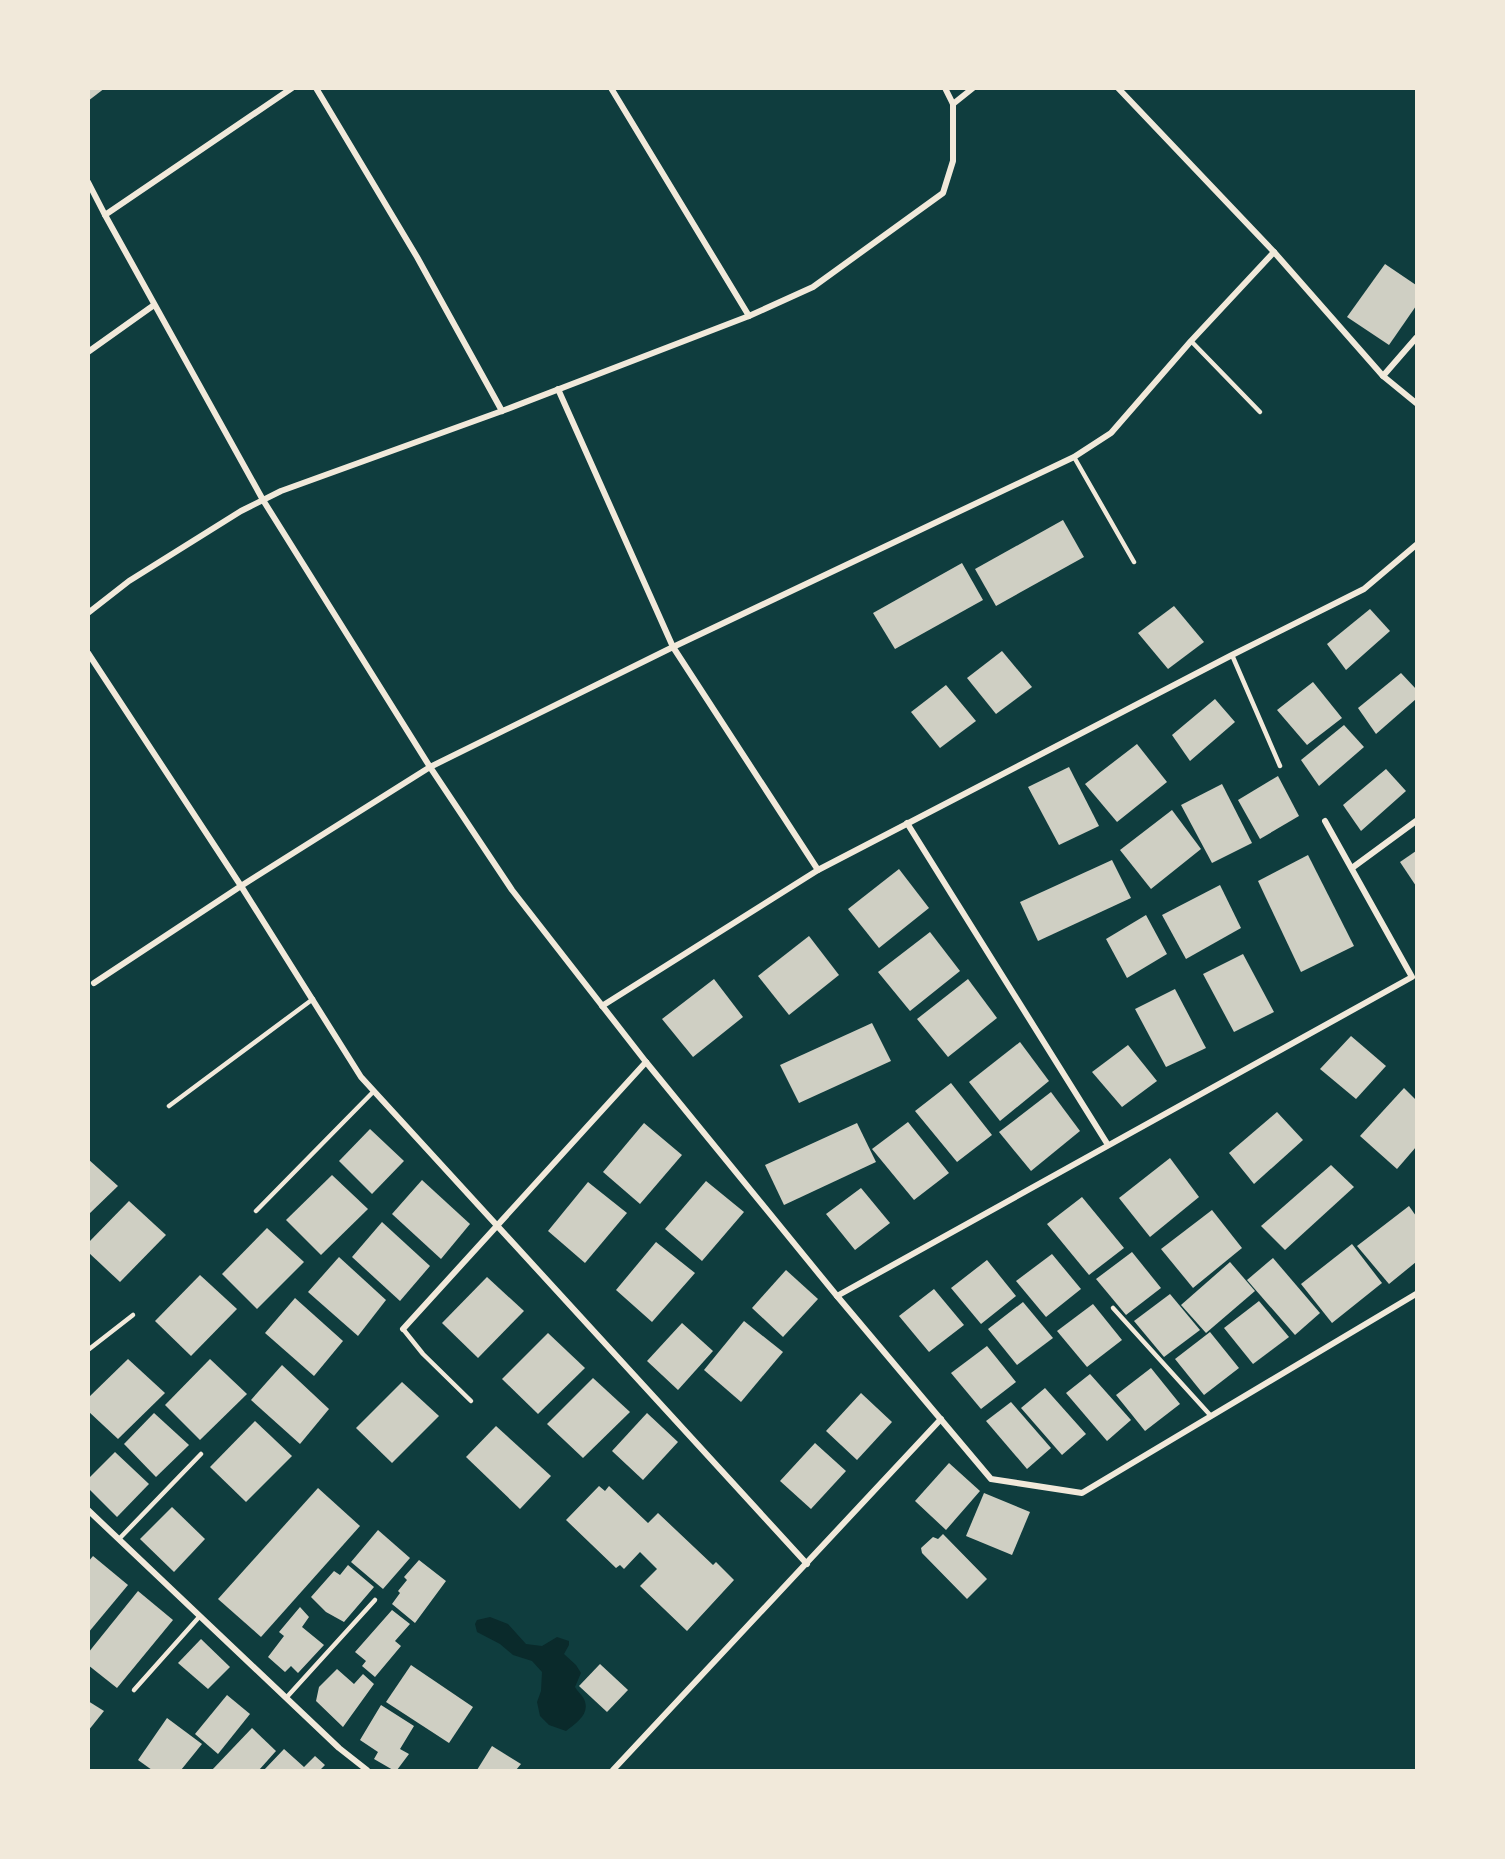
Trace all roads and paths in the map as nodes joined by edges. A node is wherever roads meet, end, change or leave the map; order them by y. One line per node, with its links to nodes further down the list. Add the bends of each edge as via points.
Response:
1 (291, 88): 9 (street)
2 (315, 88): 19 (street, via 417,257)
3 (611, 88): 12 (street)
4 (945, 88): 7 (street)
5 (974, 88): 7 (street)
6 (1118, 88): 10 (street)
7 (953, 104): 12 (street, via 953,161 943,193 813,287)
8 (88, 182): 9 (street)
9 (105, 215): 11 (street)
10 (1274, 252): 14 (street); 16 (street)
11 (154, 305): 15 (street); 22 (street)
12 (749, 316): 17 (street)
13 (1416, 338): 16 (street)
14 (1191, 341): 20 (lane); 21 (street, via 1111,433)
15 (88, 352)
16 (1383, 376): 18 (street)
17 (558, 389): 19 (street); 26 (street)
18 (1416, 403)
19 (502, 411): 22 (street)
20 (1260, 412)
21 (1074, 457): 24 (lane); 26 (street)
22 (262, 500): 25 (street, via 129,581); 30 (street)
23 (1416, 545): 28 (street, via 1364,589)
24 (1134, 562)
25 (88, 613)
26 (672, 647): 30 (street); 35 (street)
27 (88, 653): 36 (street)
28 (1232, 655): 29 (lane); 33 (street)
29 (1280, 766)
30 (430, 767): 36 (street); 39 (street, via 512,890)
31 (1325, 821): 34 (street)
32 (1416, 822): 34 (street)
33 (907, 823): 35 (street); 43 (street)
34 (1352, 868): 43 (street, via 1412,976)
35 (818, 870): 39 (street)
36 (241, 886): 37 (street); 38 (street)
37 (94, 983)
38 (314, 999): 41 (street, via 361,1077); 42 (lane)
39 (602, 1006): 40 (street)
40 (646, 1062): 45 (street); 47 (street)
41 (374, 1091): 44 (lane); 45 (street)
42 (169, 1106)
43 (1108, 1145): 47 (street)
44 (256, 1211)
45 (497, 1227): 50 (street); 58 (street)
46 (1416, 1294): 53 (street)
47 (837, 1296): 54 (street)
48 (1113, 1308): 53 (lane)
49 (133, 1315): 51 (lane)
50 (404, 1329): 52 (lane, via 423,1354)
51 (88, 1350)
52 (471, 1401)
53 (1211, 1416): 54 (street, via 1082,1493 991,1479)
54 (941, 1419): 58 (street)
55 (201, 1454): 57 (lane)
56 (88, 1510): 57 (street)
57 (119, 1539): 60 (street)
58 (807, 1564): 64 (street)
59 (375, 1600): 62 (lane)
60 (200, 1616): 61 (lane); 62 (street)
61 (134, 1690)
62 (286, 1698): 63 (street)
63 (367, 1770)
64 (613, 1770)

